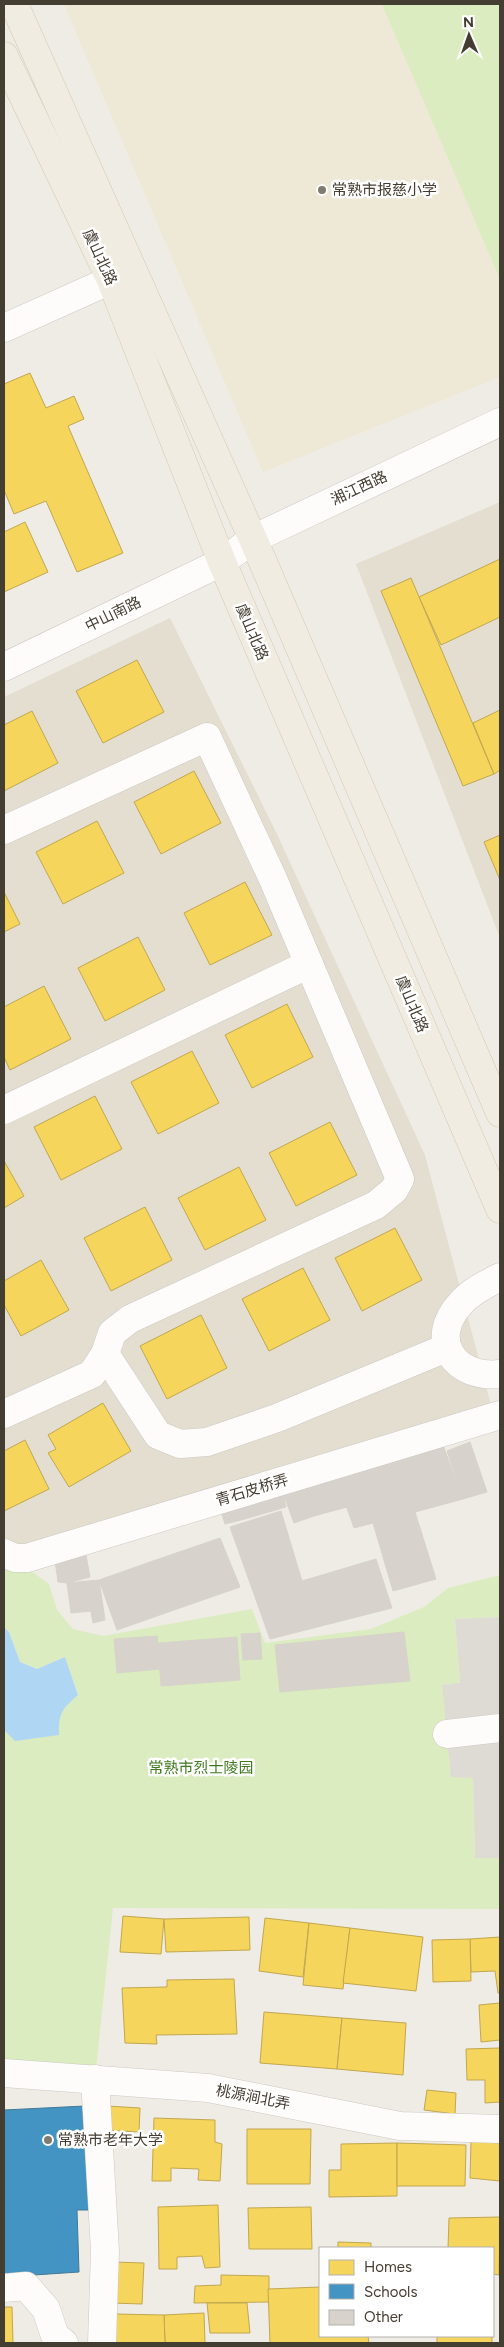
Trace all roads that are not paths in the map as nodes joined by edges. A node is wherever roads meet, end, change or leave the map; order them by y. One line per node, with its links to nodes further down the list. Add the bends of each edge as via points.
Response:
1 (14, 4): 6 (main road, 虞山北路)
2 (4, 56): 3 (main road, 虞山北路)
3 (111, 280): 4 (street); 7 (main road, 虞山北路)
4 (4, 328)
5 (500, 422): 6 (street, 湘江西路)
6 (253, 539): 7 (street, 湘江西路); 12 (main road, 虞山北路)
7 (222, 562): 8 (street, 中山南路); 13 (main road, 虞山北路)
8 (4, 667)
9 (4, 830): 10 (street, via 207,737)
10 (309, 964): 11 (street); 16 (street, via 400,1179 394,1190 376,1205 130,1319 112,1333)
11 (4, 1110)
12 (500, 1113)
13 (500, 1209)
14 (500, 1277): 15 (street, via 461,1303 449,1321)
15 (446, 1348): 16 (street, via 277,1418 207,1442 180,1444 158,1436); 17 (street, via 452,1359 469,1370)
16 (105, 1354): 18 (street, via 92,1374)
17 (500, 1374)
18 (4, 1414)
19 (500, 1415): 20 (street, 青石皮桥弄, via 27,1558 15,1558)
20 (4, 1553)
21 (500, 1728): 22 (street)
22 (447, 1734)
23 (4, 2073): 24 (street, 桃源涧北弄)
24 (95, 2079): 25 (street, 桃源涧北弄, via 208,2088 400,2126); 28 (street, via 105,2251)
25 (500, 2129)
26 (4, 2288): 27 (street, via 26,2286 46,2309 55,2336)
27 (64, 2343)
28 (102, 2343)

